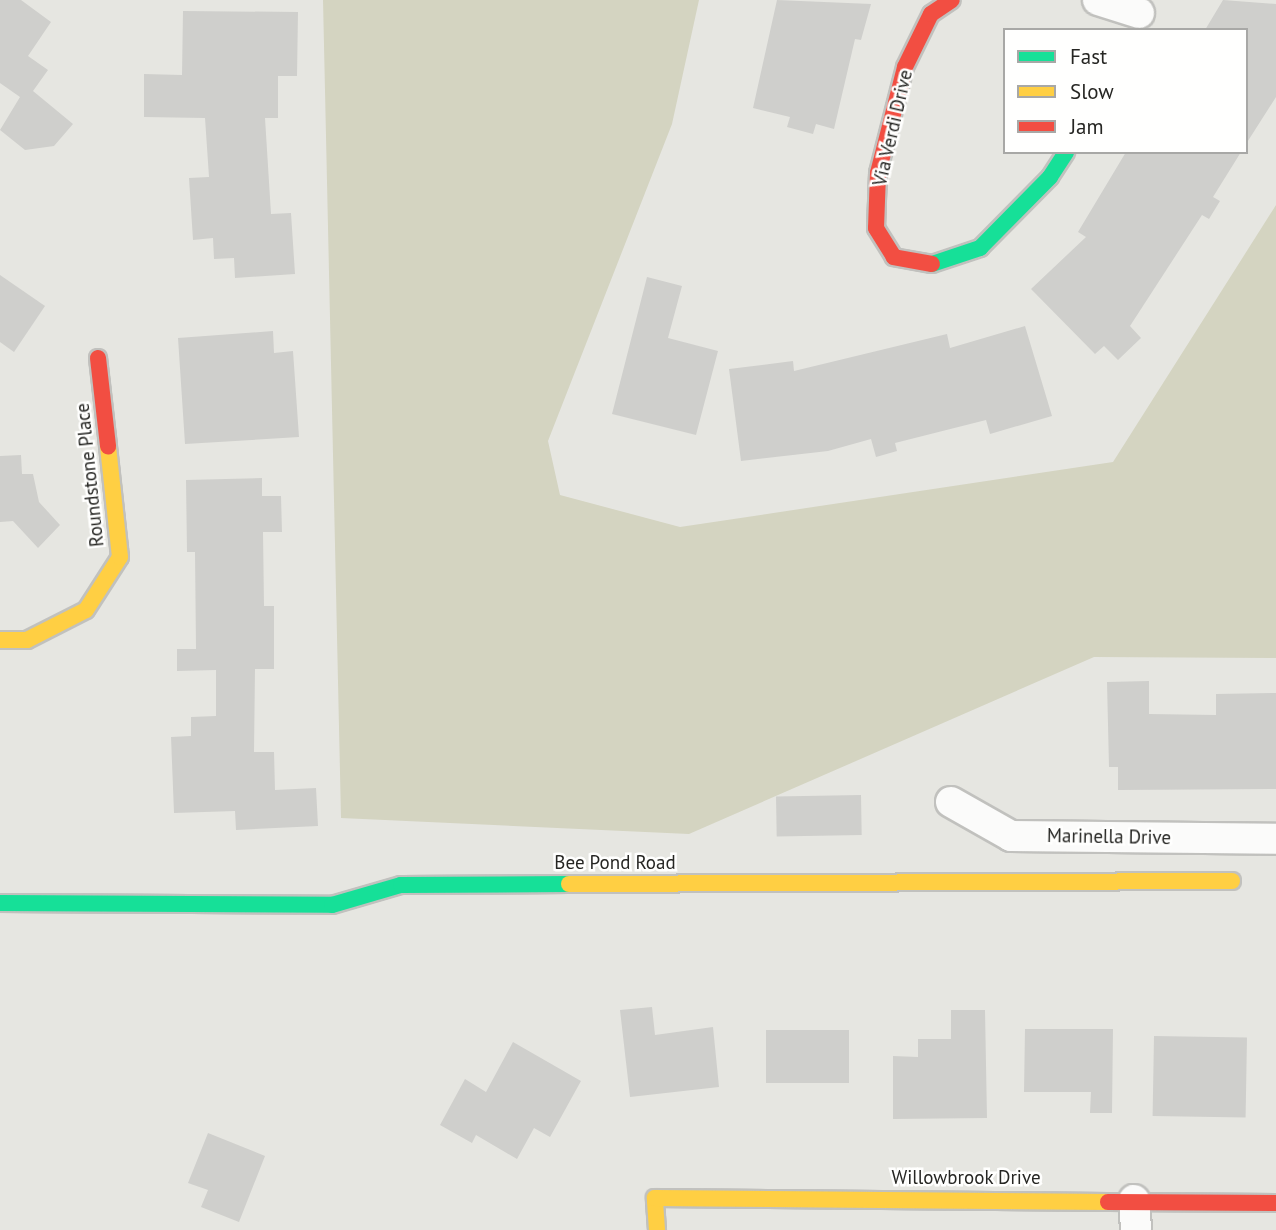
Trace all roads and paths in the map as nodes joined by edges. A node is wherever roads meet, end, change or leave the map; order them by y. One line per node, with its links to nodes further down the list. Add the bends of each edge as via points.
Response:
1 (952, 0): 4 (street, Via Verdi Drive, via 931,13 905,67 878,173 876,228 894,257 939,265 980,248 1050,177)
2 (1098, 0): 3 (street)
3 (1141, 14)
4 (1065, 154)
5 (98, 358): 6 (street, Roundstone Place, via 120,557 86,610 27,640)
6 (0, 640)
7 (951, 802): 8 (street, Marinella Drive, via 1011,836)
8 (1276, 839)
9 (1232, 881): 10 (street, Bee Pond Road, via 401,885 332,905)
10 (0, 903)
11 (1134, 1200): 12 (street, Willowbrook Drive); 13 (street, Willowbrook Drive, via 655,1198); 14 (street)
12 (1276, 1203)
13 (657, 1230)
14 (1136, 1230)

